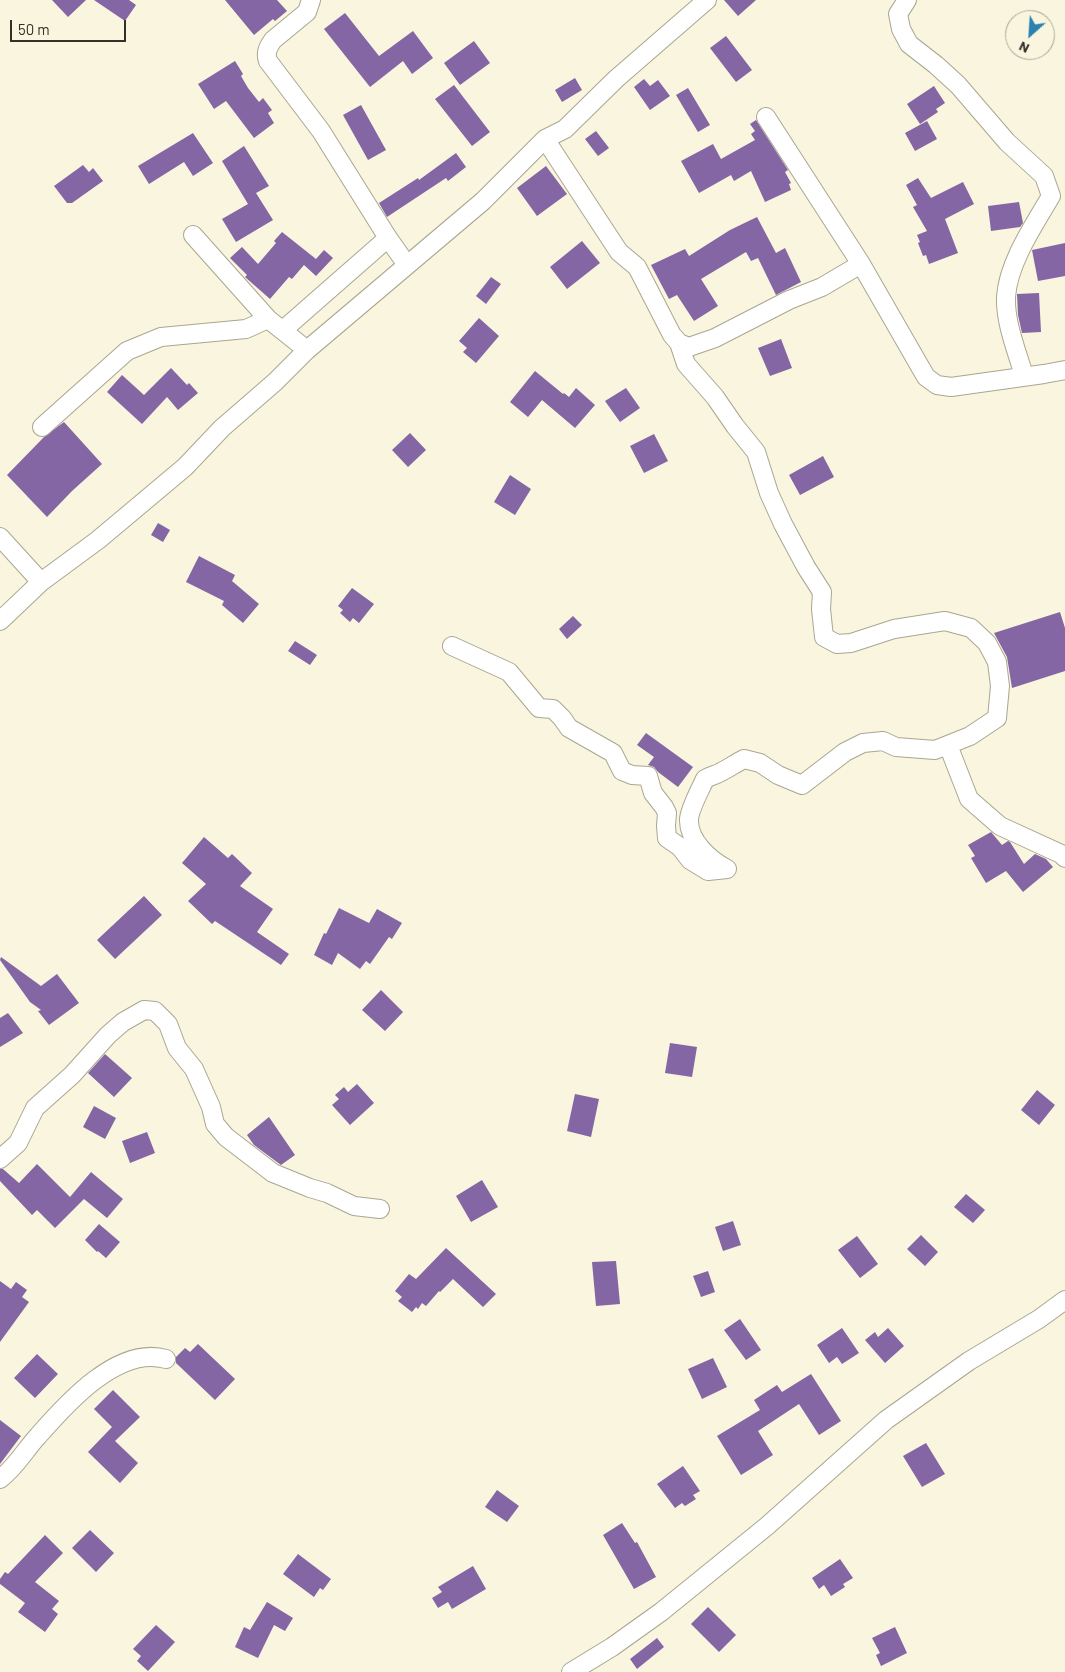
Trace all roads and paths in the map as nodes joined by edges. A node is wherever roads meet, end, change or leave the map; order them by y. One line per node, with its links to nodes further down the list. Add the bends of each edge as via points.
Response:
1 (707, 0): 5 (street, via 616,79 565,129)
2 (907, 0): 15 (street, via 898,14 909,44 958,86 1007,142 1044,176 1048,185 1050,196 1010,274 1006,298 1009,324)
3 (313, 1): 7 (street, via 307,12 272,40 266,55 321,130)
4 (766, 117): 8 (street)
5 (545, 139): 9 (street, via 483,201); 12 (street, via 620,252 637,267)
6 (193, 235): 10 (street)
7 (388, 238): 9 (street); 11 (street)
8 (861, 264): 12 (street, via 822,287 715,338 688,346); 15 (street, via 926,377 937,385 951,387)
9 (407, 265): 13 (street)
10 (268, 319): 11 (street); 16 (street, via 246,329 161,337 127,351)
11 (283, 330): 13 (street)
12 (679, 343): 21 (street, via 686,364 756,452 769,493 822,592 824,637 837,644 851,643 894,629 945,621 971,628 987,643 997,662 1000,686 997,718 970,736)
13 (307, 350): 18 (street, via 222,428 186,467 98,540)
14 (1065, 370): 15 (street)
15 (1024, 376)
16 (42, 427)
17 (0, 537): 18 (street)
18 (41, 582): 19 (street)
19 (0, 621)
20 (452, 646): 21 (street, via 509,672 539,708 553,709 569,728 613,753 622,771 648,776 653,793 667,813 667,838 690,860 708,871 727,870 696,842 689,817 705,779 710,776 744,759 802,785 844,752 863,743 883,741 896,747 935,750)
21 (948, 745): 22 (street, via 969,799 1000,826)
22 (1065, 858)
23 (0, 1159): 24 (street, via 18,1143 35,1108 72,1075 108,1035 144,1010 155,1011 168,1024 177,1048 194,1069 215,1124 226,1137 273,1173 354,1206)
24 (380, 1209)
25 (1065, 1300): 28 (street, via 969,1361 886,1420 767,1526 661,1612)
26 (166, 1359): 27 (street, via 139,1358 116,1365 81,1392 38,1436 13,1468)
27 (0, 1478)
28 (571, 1672)

